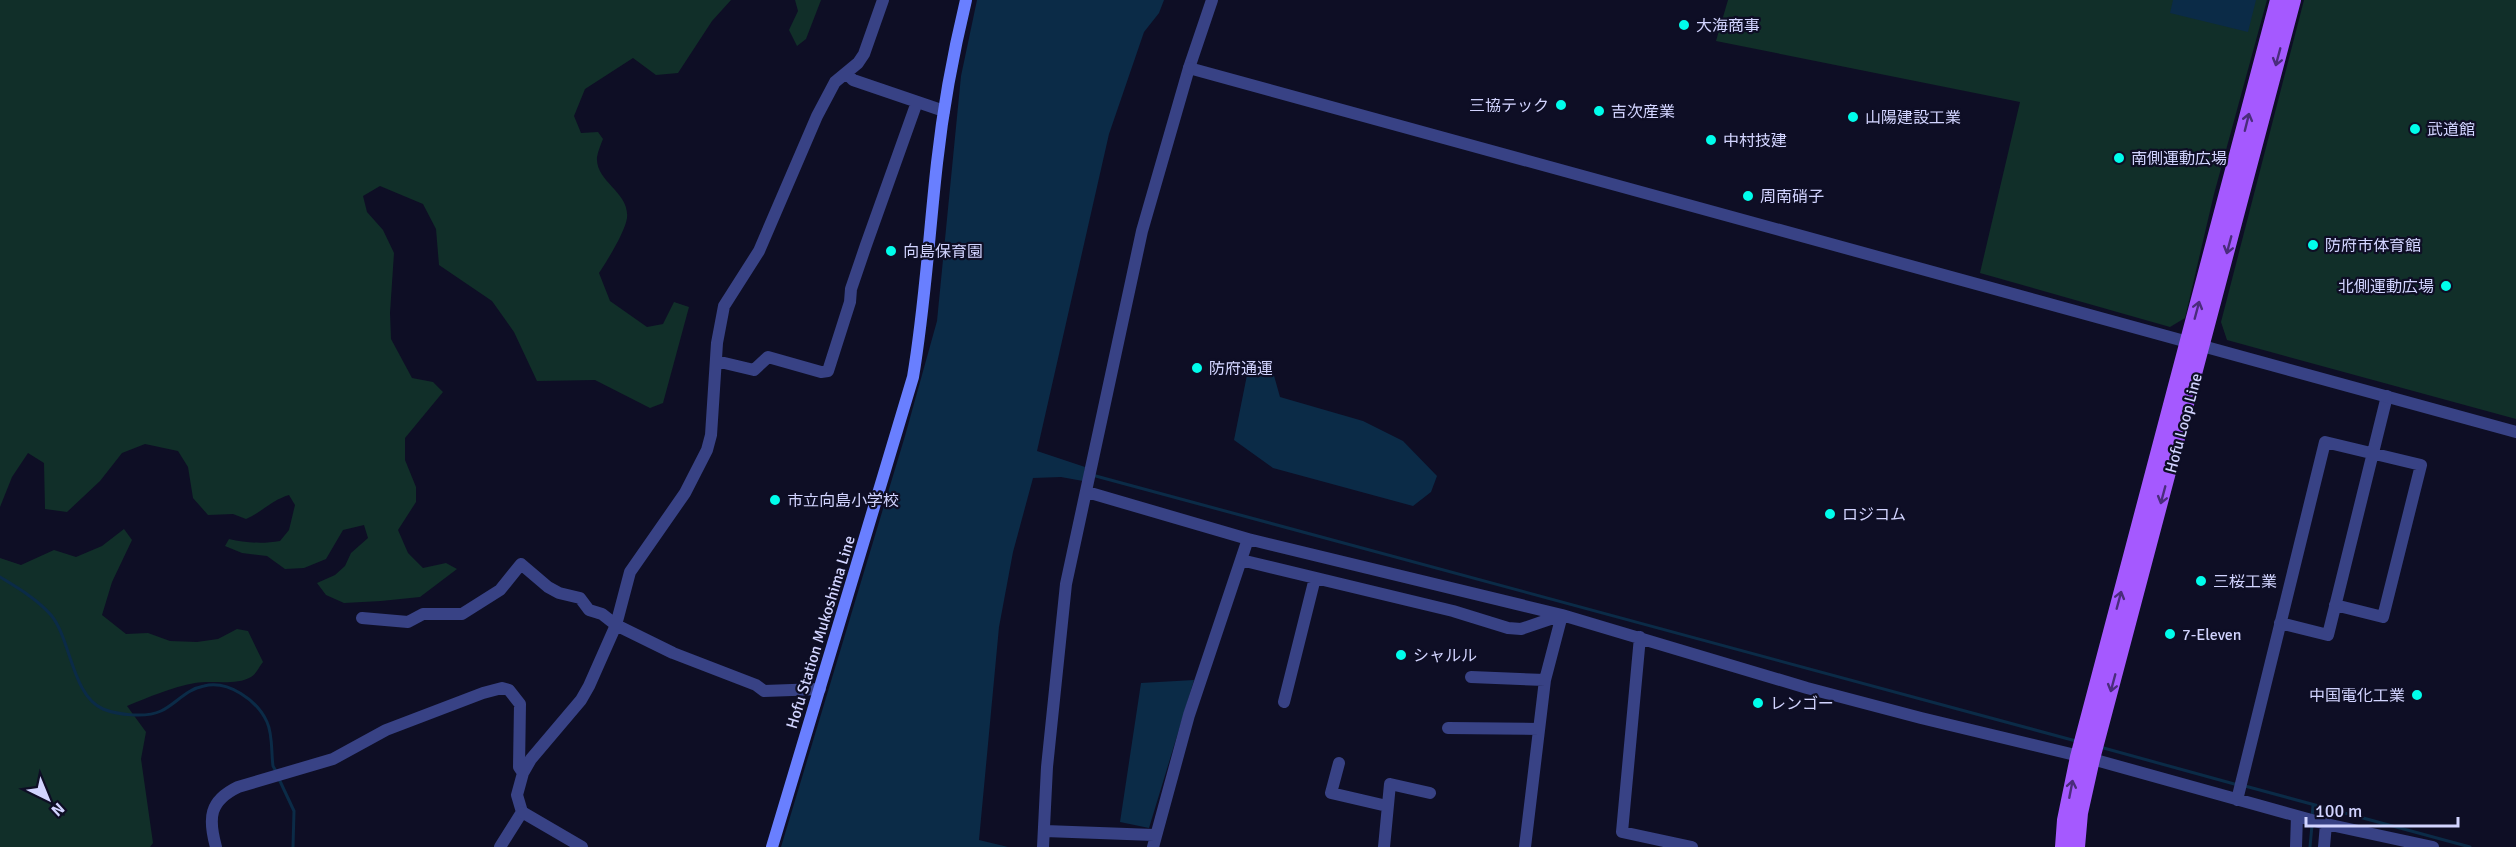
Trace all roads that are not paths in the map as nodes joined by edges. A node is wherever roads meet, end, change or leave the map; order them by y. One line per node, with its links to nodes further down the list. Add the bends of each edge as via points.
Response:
1 (883, 0): 7 (street, via 864,54)
2 (966, 0): 9 (main road, Hofu Station Mukoshima Line)
3 (1212, 0): 6 (street)
4 (2278, 0): 10 (main road, Hofu Loop Line, one-way to 4)
5 (2293, 0): 10 (main road, Hofu Loop Line, one-way to 10)
6 (1189, 68): 10 (street); 15 (street, via 1142,231)
7 (846, 73): 8 (street, via 853,80); 11 (street, via 835,82 759,251 724,306)
8 (917, 102): 9 (street); 11 (street, via 851,289 828,371 768,357 754,370)
9 (944, 111): 27 (main road, Hofu Station Mukoshima Line, via 924,310 913,377)
10 (2196, 344): 12 (street); 31 (main road, Hofu Loop Line)
11 (716, 361): 23 (street, via 707,450 685,493 630,572)
12 (2387, 396): 13 (street); 14 (street)
13 (2516, 432)
14 (2373, 453): 19 (street); 19 (street, via 2421,465 2416,486 2383,616); 22 (street, via 2325,442)
15 (1087, 492): 16 (street); 40 (street, via 1066,584 1047,767)
16 (1248, 539): 17 (street); 20 (street)
17 (1241, 560): 18 (street); 41 (street, via 1189,715)
18 (1315, 578): 20 (street, via 1508,628 1521,629); 28 (street)
19 (2335, 605): 22 (street, via 2328,635)
20 (1562, 615): 24 (street); 26 (street)
21 (362, 618): 23 (street, via 408,622 423,614 462,614 500,590 521,564 549,587 580,598 589,610)
22 (2280, 623): 35 (street)
23 (616, 625): 27 (street, via 764,691); 33 (street, via 581,700)
24 (1640, 637): 31 (street, via 1807,688); 49 (street, via 1622,832)
25 (1471, 677): 26 (street)
26 (1545, 680): 30 (street)
27 (820, 689): 45 (main road, Hofu Station Mukoshima Line)
28 (1284, 702)
29 (1448, 728): 30 (street)
30 (1539, 729): 48 (street)
31 (2085, 758): 35 (street); 50 (main road, Hofu Loop Line, one-way to 31, via 2065,820); 51 (main road, Hofu Loop Line)
32 (1339, 763): 36 (street, via 1331,793)
33 (523, 773): 37 (street, via 517,795); 42 (street, via 519,767 520,704 509,690 502,688 386,730 333,759 225,793 215,805 211,819)
34 (1430, 793): 36 (street, via 1390,784)
35 (2237, 800): 38 (street)
36 (1387, 806): 47 (street)
37 (522, 812): 43 (street); 44 (street)
38 (2297, 816): 39 (street); 52 (street)
39 (2326, 824): 53 (street); 54 (street)
40 (1045, 831): 41 (street); 46 (street)
41 (1154, 841)
42 (216, 847)
43 (500, 847)
44 (582, 847)
45 (772, 847)
46 (1043, 847)
47 (1384, 847)
48 (1525, 847)
49 (1692, 847)
50 (2063, 847)
51 (2077, 847)
52 (2296, 847)
53 (2324, 847)
54 (2433, 847)

